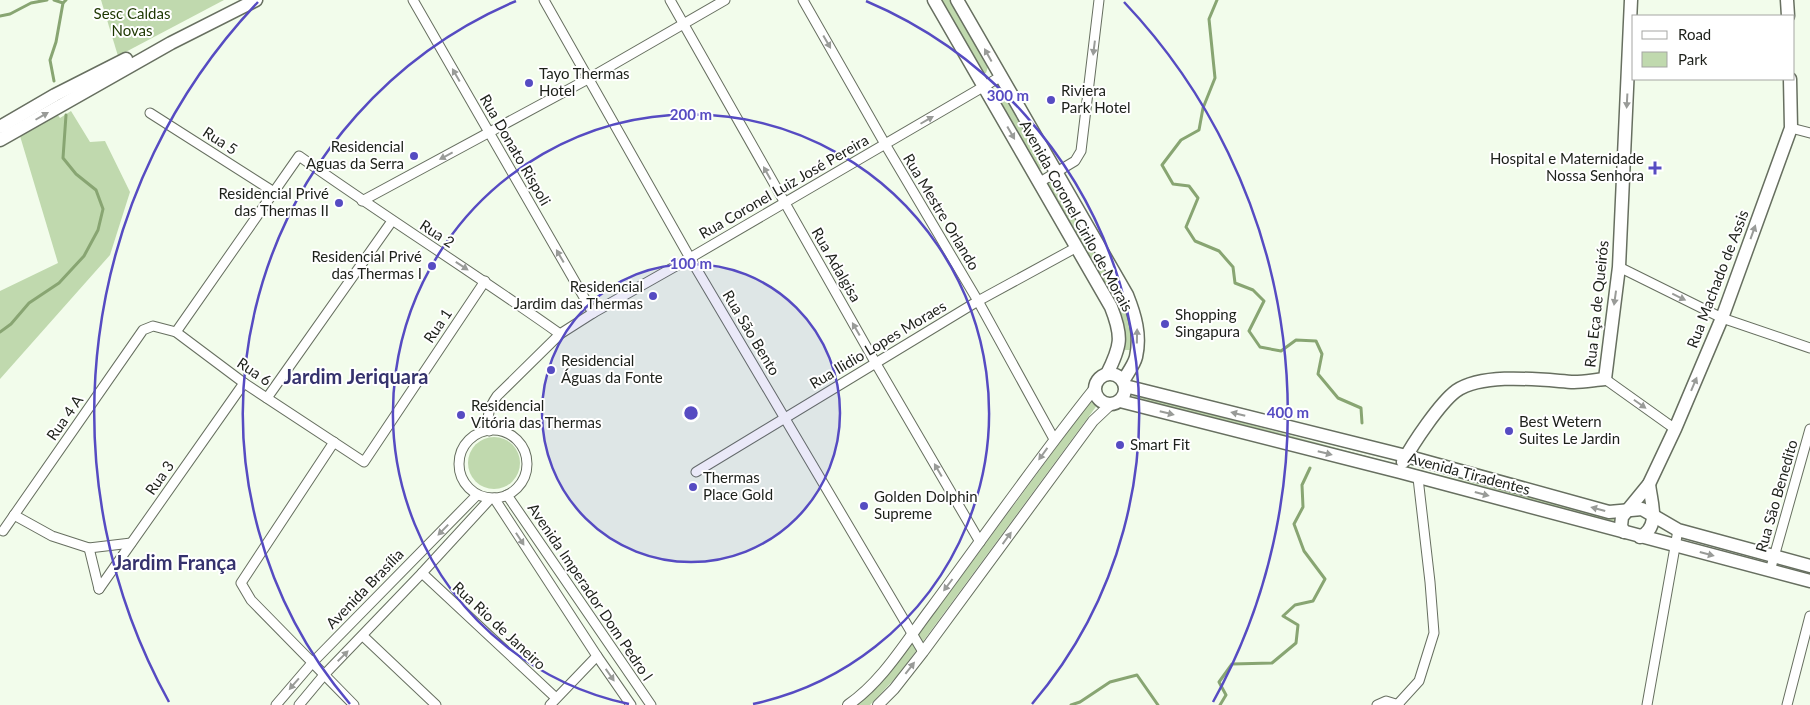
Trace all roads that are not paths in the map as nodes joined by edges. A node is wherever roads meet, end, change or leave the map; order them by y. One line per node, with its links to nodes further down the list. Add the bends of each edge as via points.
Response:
1 (256, 0): 14 (main road)
2 (413, 0): 22 (street, Rua Donato Rispoli, one-way to 2)
3 (544, 0): 16 (street, Rua São Bento)
4 (670, 0): 13 (street, Rua Adalgisa)
5 (724, 0): 13 (street)
6 (803, 0): 25 (street, Rua Mestre Orlando, one-way to 25)
7 (934, 0): 18 (main road, Avenida Coronel Cirilo de Morais)
8 (957, 0): 15 (main road, Avenida Coronel Cirilo de Morais, one-way to 8)
9 (1100, 0): 26 (street, one-way to 26, via 1081,151 1075,161)
10 (1631, 0): 34 (main road, Rua Eça de Queirós, one-way to 34)
11 (1787, 0): 12 (main road)
12 (1788, 15)
13 (683, 23): 16 (street); 30 (street, Rua Adalgisa, one-way to 13)
14 (170, 44): 20 (main road, via 127,59); 24 (main road, one-way to 14)
15 (1000, 77): 18 (street, Rua Coronel Luiz José Pereira); 26 (main road, Avenida Coronel Cirilo de Morais)
16 (588, 79): 22 (street); 33 (street, Rua São Bento)
17 (1790, 80): 21 (main road, Rua Machado de Assis)
18 (984, 86): 25 (street, Rua Coronel Luiz José Pereira, one-way to 18); 27 (main road, Avenida Coronel Cirilo de Morais, one-way to 27)
19 (150, 113): 28 (street, Rua 5)
20 (0, 127)
21 (1791, 128): 23 (street); 38 (main road, Rua Machado de Assis, one-way to 21)
22 (489, 132): 29 (street, one-way to 29); 37 (street, Rua Donato Rispoli, one-way to 22)
23 (1810, 133)
24 (0, 140)
25 (885, 144): 30 (street, Rua Coronel Luiz José Pereira); 36 (street, Rua Mestre Orlando)
26 (1056, 172): 27 (street); 44 (main road, Avenida Coronel Cirilo de Morais, one-way to 26, via 1137,323 1130,303)
27 (1040, 182): 32 (main road, Avenida Coronel Cirilo de Morais)
28 (274, 192): 29 (street, Rua 2, via 299,156); 40 (street)
29 (362, 201): 31 (street, Rua 2)
30 (784, 203): 33 (street, Rua Coronel Luiz José Pereira); 45 (street, Rua Adalgisa, one-way to 30)
31 (392, 221): 35 (street, Rua 2, one-way to 35); 51 (street)
32 (1077, 247): 36 (street, Rua Ilidio Lopes Moraes); 43 (main road, Avenida Coronel Cirilo de Morais, via 1118,324)
33 (690, 258): 37 (street, Rua Coronel Luiz José Pereira); 53 (street, Rua São Bento)
34 (1619, 267): 38 (street, one-way to 38); 47 (main road, Rua Eça de Queirós, one-way to 47)
35 (485, 281): 41 (street, Rua 2); 60 (street, Rua 1)
36 (978, 300): 45 (street, Rua Ilidio Lopes Moraes); 57 (street, Rua Mestre Orlando)
37 (593, 313): 41 (street, Rua Coronel Luiz José Pereira)
38 (1722, 318): 42 (street); 54 (main road, Rua Machado de Assis, one-way to 38)
39 (153, 326): 40 (street, Rua 6); 69 (street, Rua 4 A, via 143,330)
40 (176, 332): 48 (street, Rua 6)
41 (560, 334): 56 (street, Rua Coronel Luiz José Pereira, via 490,405)
42 (1810, 348)
43 (1117, 354): 44 (main road); 46 (main road, Avenida Coronel Cirilo de Morais)
44 (1136, 358): 49 (main road, Avenida Coronel Cirilo de Morais)
45 (875, 362): 53 (street, Rua Ilidio Lopes Moraes); 75 (street, Rua Adalgisa, one-way to 45)
46 (1107, 374): 49 (main road, via 1116,375); 50 (main road, via 1099,379)
47 (1605, 379): 54 (street, one-way to 54); 59 (main road, Rua Eça de Queirós, via 1577,382 1522,378 1466,386 1445,401)
48 (244, 383): 51 (street, Rua 6); 76 (street, Rua 3)
49 (1124, 384): 52 (main road, via 1125,394); 59 (main road, Avenida Tiradentes, one-way to 49)
50 (1095, 388): 52 (main road, via 1100,401); 57 (street)
51 (267, 398): 58 (street, Rua 6)
52 (1115, 403): 62 (main road, Avenida Tiradentes, one-way to 62); 87 (street, one-way to 52, via 1093,421)
53 (785, 416): 61 (street, Rua Ilidio Lopes Moraes); 85 (street, Rua São Bento)
54 (1675, 428): 64 (main road, Rua Machado de Assis)
55 (1810, 429): 79 (street, Rua São Benedito)
56 (488, 430): 65 (street, via 469,440 459,458 462,480); 66 (street, via 504,433 518,441 524,450 526,471 516,489)
57 (1054, 439): 75 (street, one-way to 75)
58 (334, 442): 60 (street, Rua 6); 89 (street, via 241,583 251,600)
59 (1406, 456): 62 (main road, Rua Eça de Queirós); 68 (main road, Avenida Tiradentes, one-way to 59, via 1610,512)
60 (364, 462)
61 (696, 472)
62 (1400, 472): 63 (main road, Avenida Tiradentes)
63 (1418, 478): 73 (main road, Avenida Tiradentes, one-way to 73); 101 (street, via 1434,633 1419,681)
64 (1649, 484): 68 (main road, Rua Machado de Assis); 70 (main road)
65 (477, 495): 67 (street); 89 (street, Avenida Brasília, one-way to 89)
66 (507, 495): 67 (street); 97 (street, Avenida Imperador Dom Pedro l)
67 (492, 498): 82 (street, Avenida Brasília); 88 (street, Avenida Imperador Dom Pedro l, one-way to 88)
68 (1625, 512): 70 (main road, Avenida Tiradentes, via 1636,508); 73 (main road, via 1621,521)
69 (14, 515): 72 (street, Rua 4 A); 78 (street, via 52,536)
70 (1654, 516): 71 (main road, Avenida Tiradentes); 74 (main road, via 1652,527)
71 (1678, 530): 77 (street); 79 (main road, Avenida Tiradentes)
72 (3, 531)
73 (1624, 532): 74 (main road, Avenida Tiradentes)
74 (1640, 537): 77 (main road, Avenida Tiradentes)
75 (980, 542): 85 (street, one-way to 85)
76 (131, 543): 78 (street); 78 (street, Rua 3, via 99,589)
77 (1674, 545): 81 (main road, Avenida Tiradentes, one-way to 81); 102 (street)
78 (89, 548)
79 (1774, 557): 80 (main road, Avenida Tiradentes); 81 (street, Rua São Benedito)
80 (1810, 566)
81 (1770, 571): 83 (main road, Avenida Tiradentes)
82 (422, 574): 86 (street, Avenida Brasília); 91 (street, Rua Rio de Janeiro)
83 (1810, 581)
84 (1810, 616): 103 (street)
85 (912, 634): 87 (street, Rua São Bento); 98 (street, via 877,679)
86 (363, 636): 90 (street, Avenida Brasília, one-way to 86); 95 (street)
87 (923, 652): 99 (street, one-way to 87)
88 (597, 656): 91 (street); 96 (street, Avenida Imperador Dom Pedro l, one-way to 96)
89 (312, 663): 90 (street); 92 (street, Avenida Brasília, one-way to 92)
90 (324, 675): 93 (street, Avenida Brasília); 94 (street)
91 (553, 702)
92 (276, 705)
93 (299, 705)
94 (354, 705)
95 (436, 705)
96 (631, 705)
97 (651, 705)
98 (848, 705)
99 (878, 705)
100 (1377, 705): 101 (street, via 1386,701)
101 (1399, 705)
102 (1647, 705)
103 (1787, 705)

